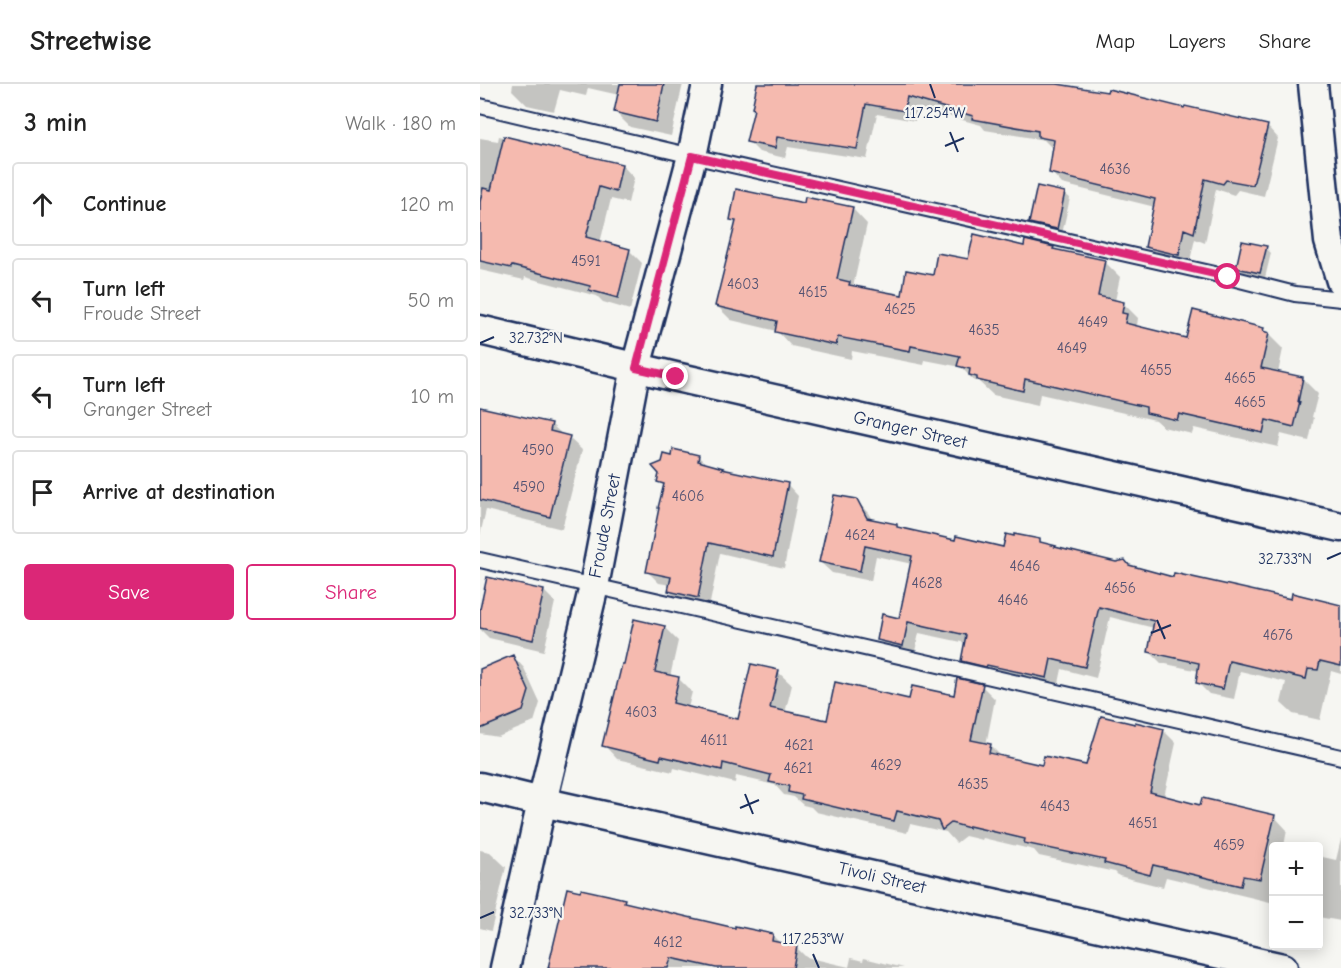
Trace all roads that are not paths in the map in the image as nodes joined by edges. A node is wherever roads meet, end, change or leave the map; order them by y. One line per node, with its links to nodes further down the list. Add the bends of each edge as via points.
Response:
1 (707, 84): 4 (street, Froude Street)
2 (1312, 84): 5 (street, via 1329,241)
3 (480, 106): 4 (lane)
4 (692, 156): 6 (lane, via 1295,294); 8 (street, Froude Street)
5 (1341, 281)
6 (1341, 299)
7 (480, 330): 8 (street, Granger Street)
8 (636, 368): 9 (street, Granger Street); 11 (street, Froude Street)
9 (1341, 527)
10 (480, 560): 11 (lane)
11 (594, 586): 12 (lane); 14 (street, Froude Street)
12 (1341, 757)
13 (480, 787): 14 (street, Tivoli Street)
14 (542, 802): 15 (street, Froude Street); 16 (street, Tivoli Street)
15 (505, 968)
16 (1283, 968)

